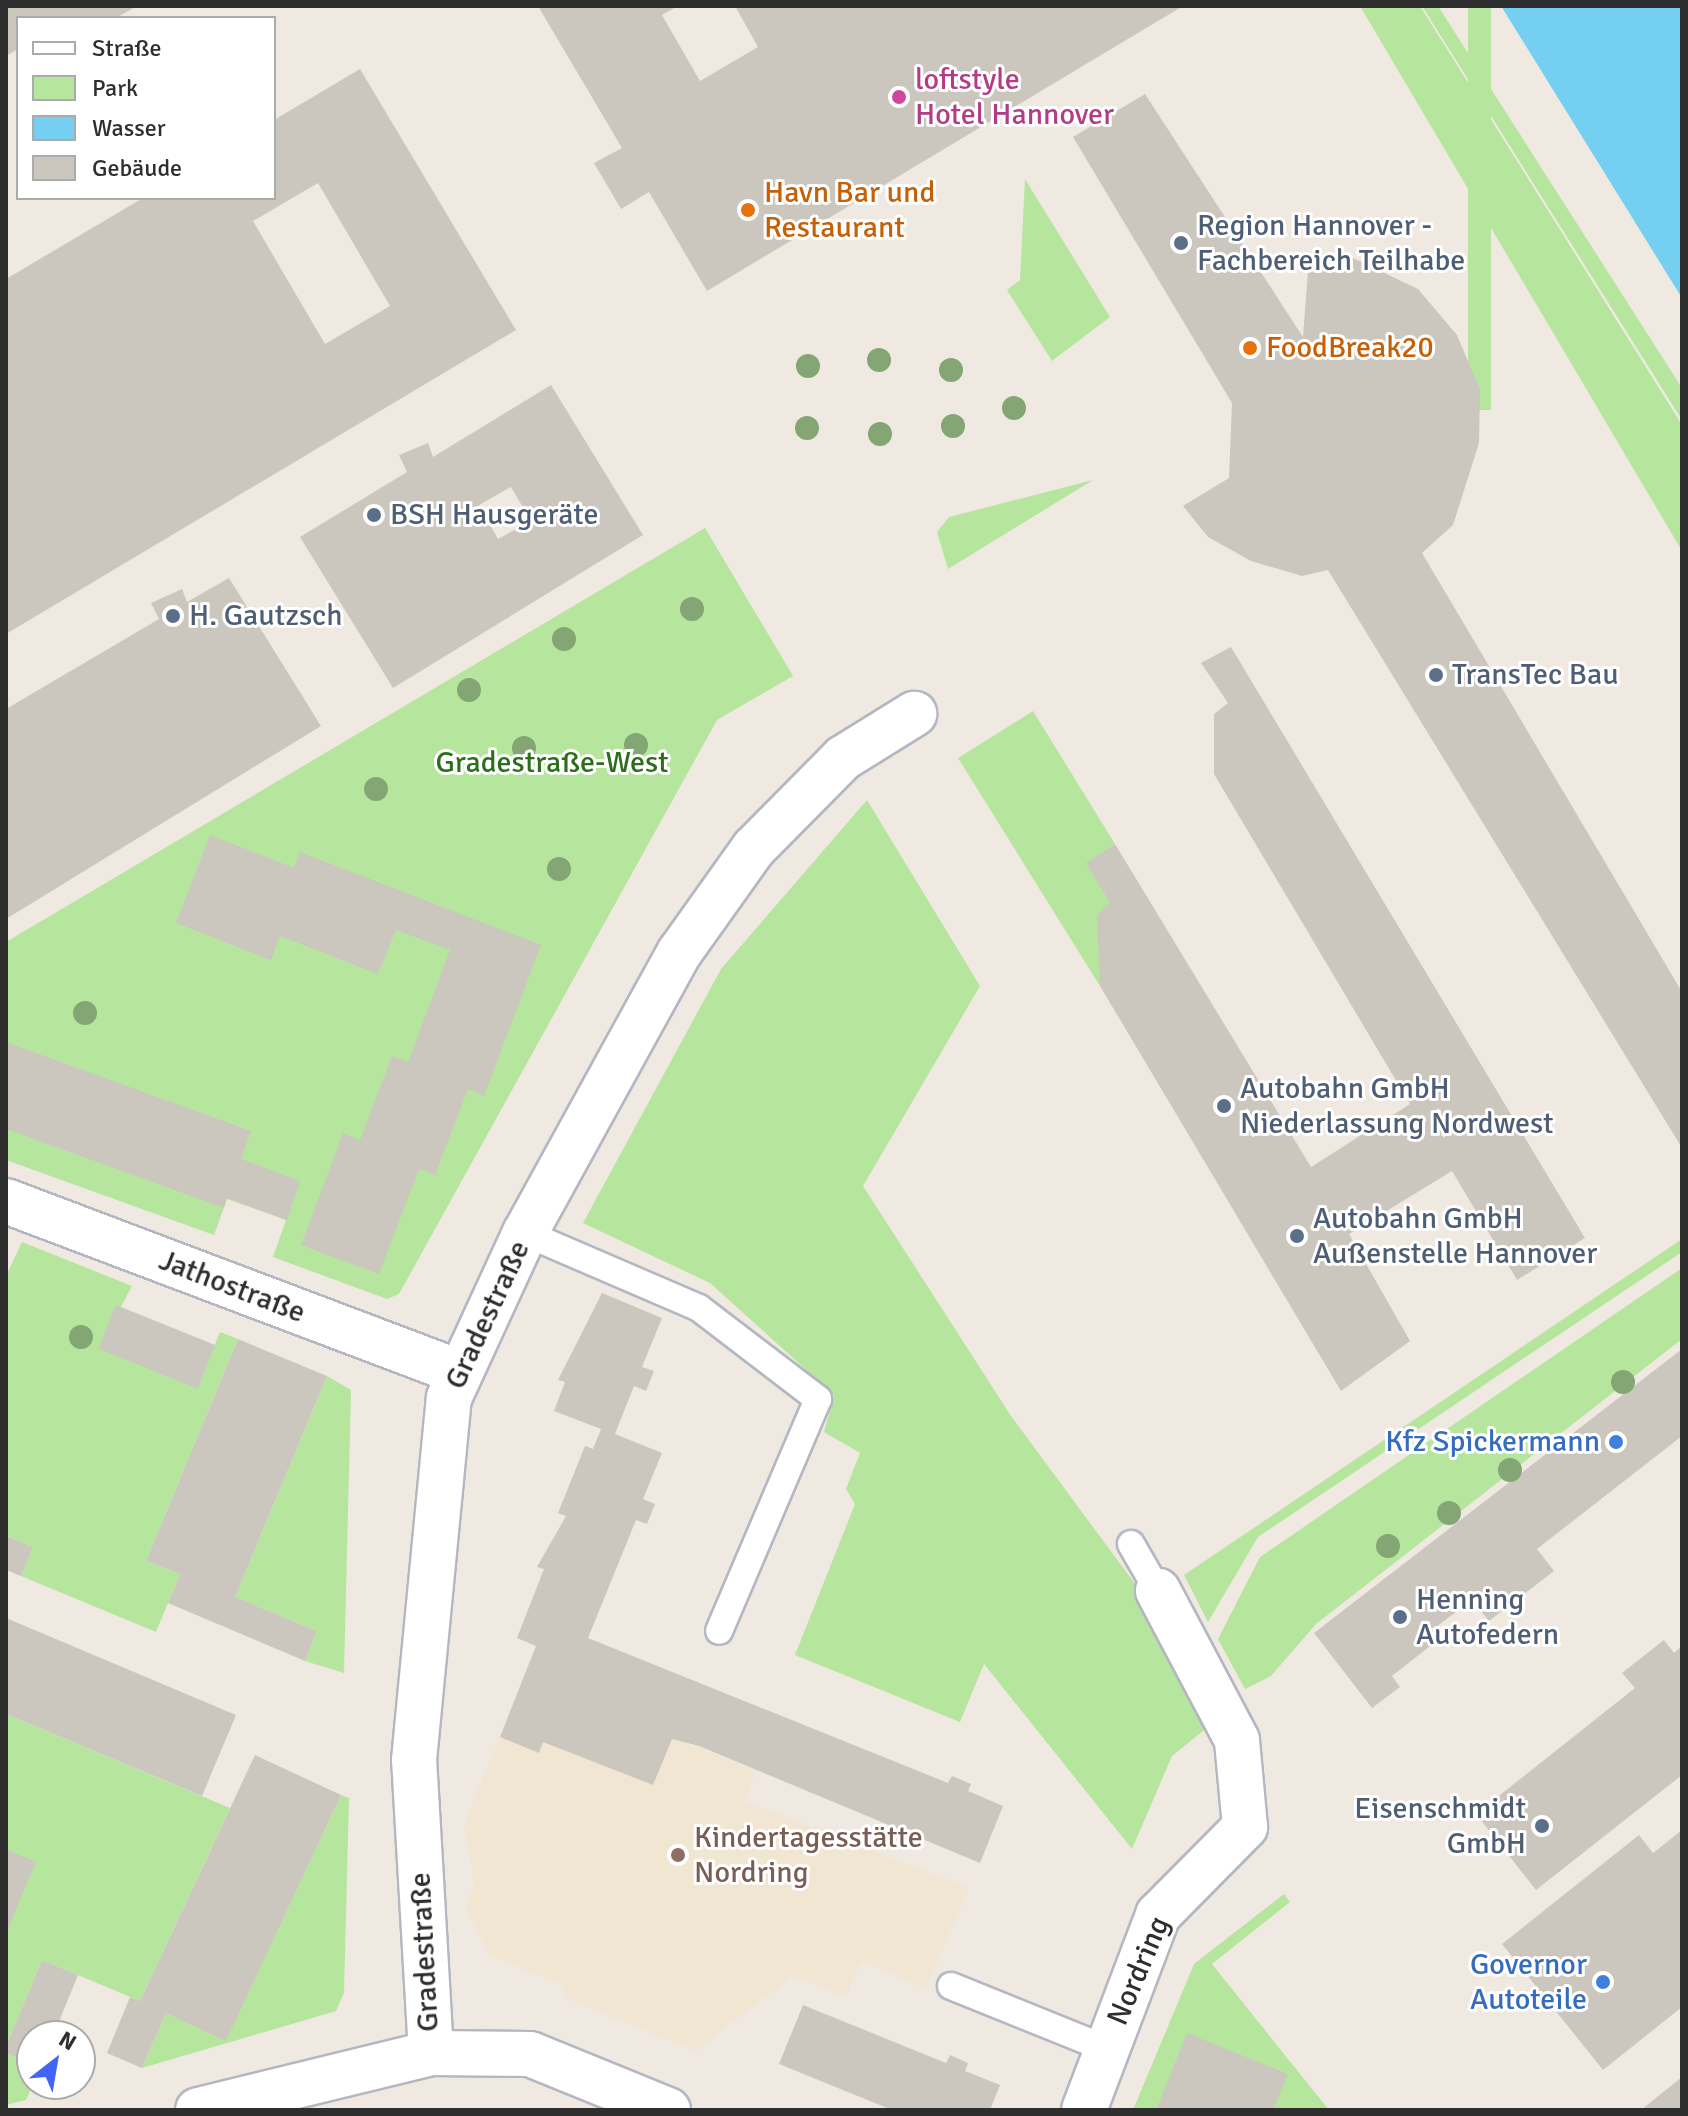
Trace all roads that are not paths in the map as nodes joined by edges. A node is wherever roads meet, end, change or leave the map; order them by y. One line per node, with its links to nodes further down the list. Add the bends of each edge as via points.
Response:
1 (914, 714): 3 (street, Gradestraße, via 843,758 754,848 679,953)
2 (6, 1201): 4 (street, Jathostraße)
3 (525, 1233): 4 (street, Gradestraße); 7 (lane, via 699,1308 818,1399)
4 (459, 1372): 10 (street, Gradestraße, via 449,1398 414,1760)
5 (1131, 1544): 6 (lane)
6 (1158, 1591): 9 (street, Nordring, via 1237,1740 1245,1827 1158,1915)
7 (719, 1631)
8 (951, 1986): 9 (lane)
9 (1107, 2049): 13 (street, Nordring)
10 (431, 2053): 11 (street); 12 (street, via 530,2054)
11 (198, 2110)
12 (668, 2110)
13 (1084, 2110)

